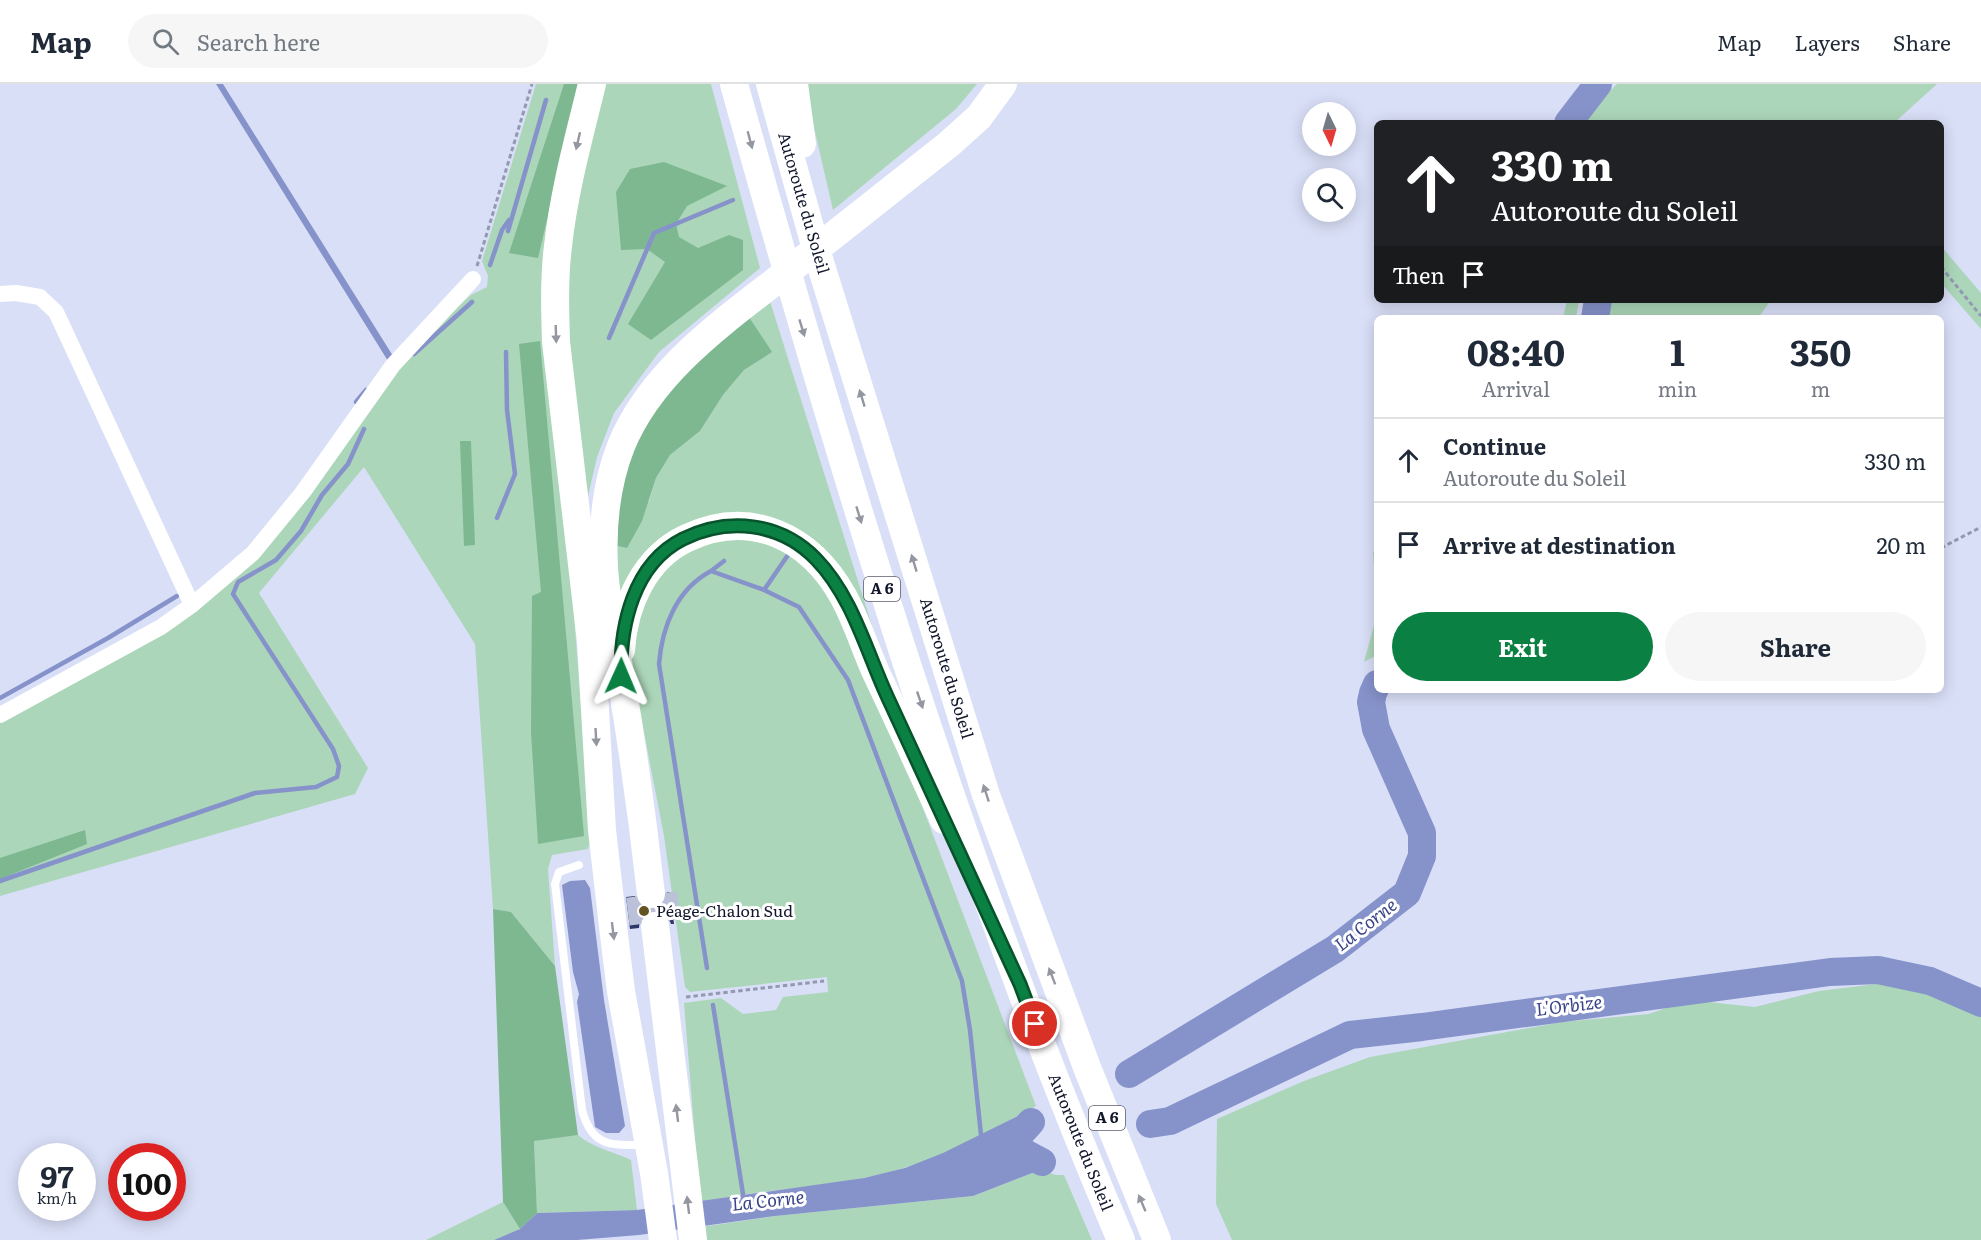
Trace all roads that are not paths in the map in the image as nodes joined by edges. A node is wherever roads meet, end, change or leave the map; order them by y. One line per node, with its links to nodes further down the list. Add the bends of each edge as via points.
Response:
1 (592, 84): 13 (highway, one-way to 13, via 562,214 555,302 556,342)
2 (734, 84): 19 (highway, Autoroute du Soleil / A 6, one-way to 19, via 867,544)
3 (770, 84): 8 (highway, Autoroute du Soleil / A 6)
4 (794, 84): 8 (highway)
5 (990, 84): 7 (highway, via 960,120)
6 (1003, 84): 7 (highway, via 968,127)
7 (866, 204): 11 (highway)
8 (818, 256): 24 (highway, Autoroute du Soleil / A 6, one-way to 8, via 1088,1070 986,795)
9 (473, 279): 12 (street, via 393,365 303,492 253,553)
10 (0, 294): 12 (street, via 40,297 56,312)
11 (742, 302): 13 (highway, via 713,317 656,372 626,415 608,450 597,503); 14 (highway, via 657,386 628,431 614,465 606,508 604,566 607,610)
12 (192, 605): 15 (street, via 161,627)
13 (591, 640): 20 (highway, one-way to 20, via 602,830 621,991)
14 (621, 676): 17 (highway); 19 (highway, via 622,642 633,597 646,573 671,546 704,531 738,525 774,532 808,552 847,603)
15 (0, 715)
16 (579, 865): 20 (lane, via 559,872 555,884 586,1126 603,1141)
17 (651, 894)
18 (655, 926): 22 (highway, one-way to 18)
19 (1020, 984): 23 (highway, Autoroute du Soleil / A 6)
20 (649, 1145): 21 (highway)
21 (663, 1240)
22 (693, 1240)
23 (1120, 1240)
24 (1157, 1240)

